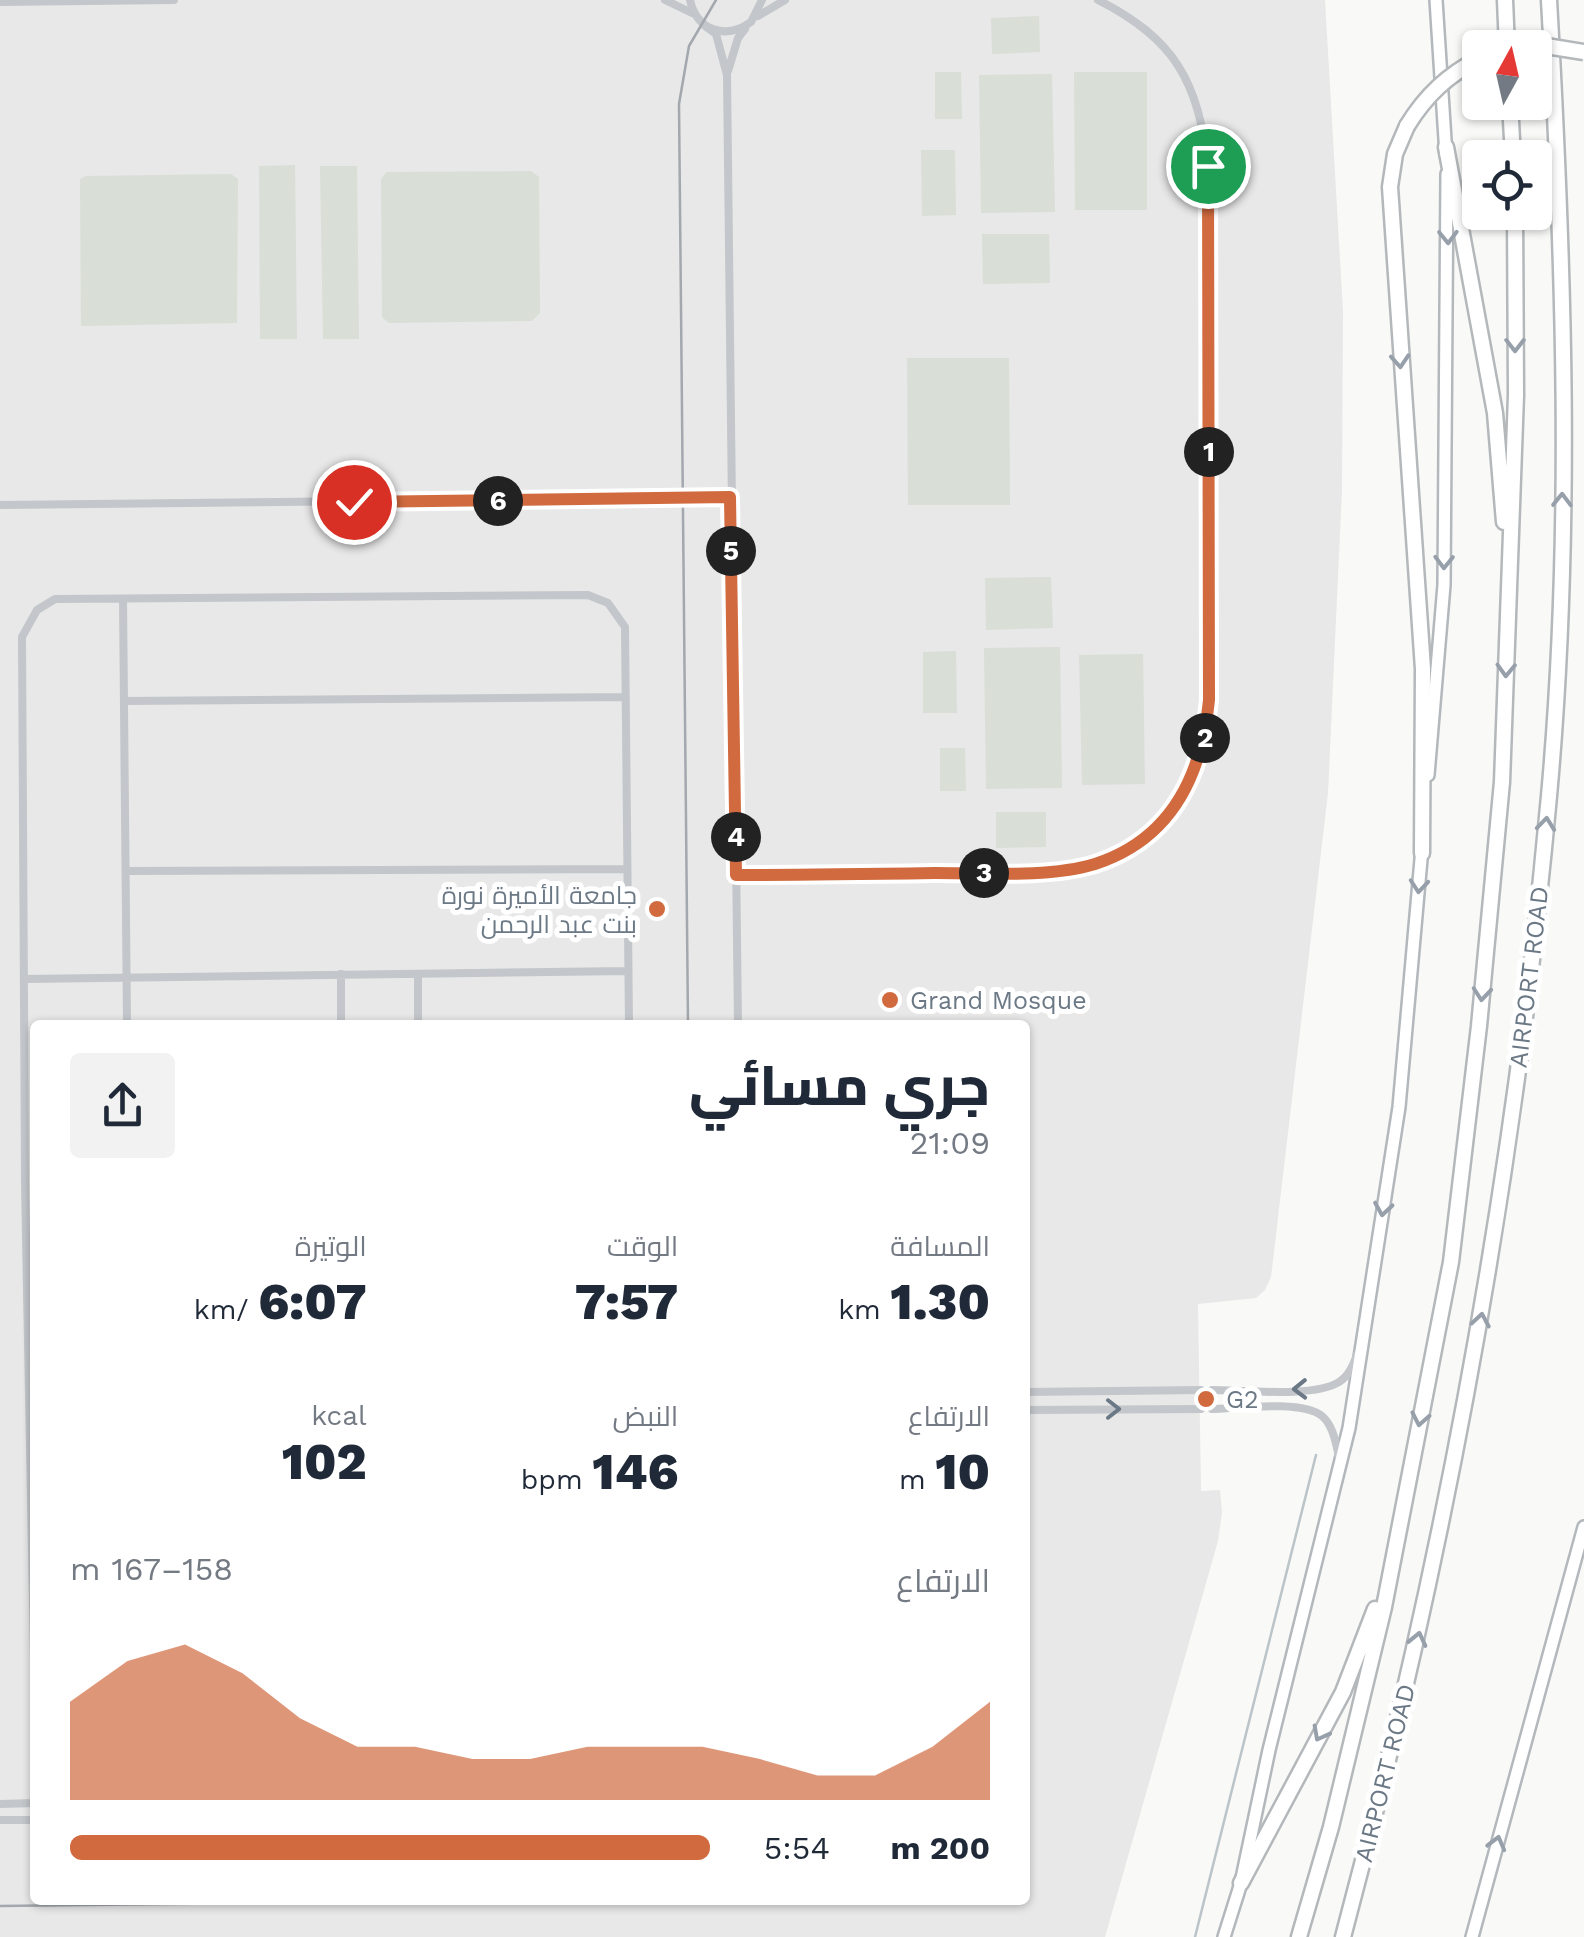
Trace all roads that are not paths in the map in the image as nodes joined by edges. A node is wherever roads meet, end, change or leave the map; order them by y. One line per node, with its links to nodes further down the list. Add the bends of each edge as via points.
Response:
1 (174, 0): 10 (street)
2 (665, 0): 11 (street)
3 (690, 0): 11 (street)
4 (762, 0): 12 (street)
5 (785, 0): 12 (street)
6 (1098, 0): 30 (street, via 1170,52 1185,74 1204,133 1209,700 1199,762 1160,824 1094,864 997,873)
7 (1436, 0): 19 (main road)
8 (1504, 0): 14 (highway)
9 (1549, 0): 61 (highway, AIRPORT ROAD, one-way to 9, via 1420,1630 1463,1422 1533,948 1561,578 1563,356)
10 (0, 2)
11 (694, 14): 13 (street)
12 (751, 22): 13 (street, via 726,33); 18 (street, via 738,38)
13 (705, 26): 18 (street, via 716,34)
14 (1506, 30)
15 (1552, 47): 16 (highway, bridge)
16 (1584, 52)
17 (1462, 68): 27 (highway, one-way to 27, bridge, via 1428,96 1407,126 1390,187 1422,670)
18 (728, 76): 21 (street)
19 (1446, 147): 23 (highway, via 1495,412); 27 (main road, one-way to 27, via 1444,585)
20 (1514, 230): 23 (highway, AIRPORT ROAD, one-way to 23)
21 (730, 497): 22 (street); 30 (street)
22 (0, 505)
23 (1508, 590): 53 (highway, AIRPORT ROAD, one-way to 53, via 1502,782 1479,1026 1450,1262)
24 (123, 599): 25 (street, via 588,595 608,603 625,627); 26 (street); 35 (street, via 55,600 37,610 22,637)
25 (626, 697): 26 (street); 28 (street)
26 (124, 701): 29 (street)
27 (1422, 853): 42 (main road, one-way to 42, via 1398,1107)
28 (627, 869): 29 (street); 31 (street)
29 (126, 872): 34 (street)
30 (736, 875): 40 (street)
31 (628, 971): 33 (street); 39 (street)
32 (340, 974): 33 (street); 34 (street); 37 (street)
33 (418, 974): 38 (street)
34 (126, 976): 35 (street); 36 (street)
35 (24, 979): 41 (street)
36 (127, 1020)
37 (341, 1020)
38 (418, 1020)
39 (629, 1020)
40 (738, 1020)
41 (30, 1183)
42 (1362, 1342): 45 (street, one-way to 45, via 1341,1381 1322,1389); 51 (main road)
43 (1201, 1390): 46 (street)
44 (1212, 1390): 45 (street)
45 (1230, 1390): 48 (street)
46 (1030, 1392)
47 (1212, 1408): 48 (street)
48 (1229, 1408): 51 (street, via 1308,1408 1325,1418)
49 (1201, 1409): 50 (street, one-way to 49)
50 (1030, 1410)
51 (1340, 1462): 58 (main road)
52 (1584, 1526): 62 (main road, one-way to 52)
53 (1396, 1546): 58 (highway, one-way to 58, via 1342,1692); 60 (highway, AIRPORT ROAD)
54 (30, 1803): 55 (street)
55 (0, 1804)
56 (0, 1820): 57 (street)
57 (30, 1820)
58 (1241, 1883): 59 (main road)
59 (1224, 1937)
60 (1299, 1937)
61 (1343, 1937)
62 (1472, 1937)

